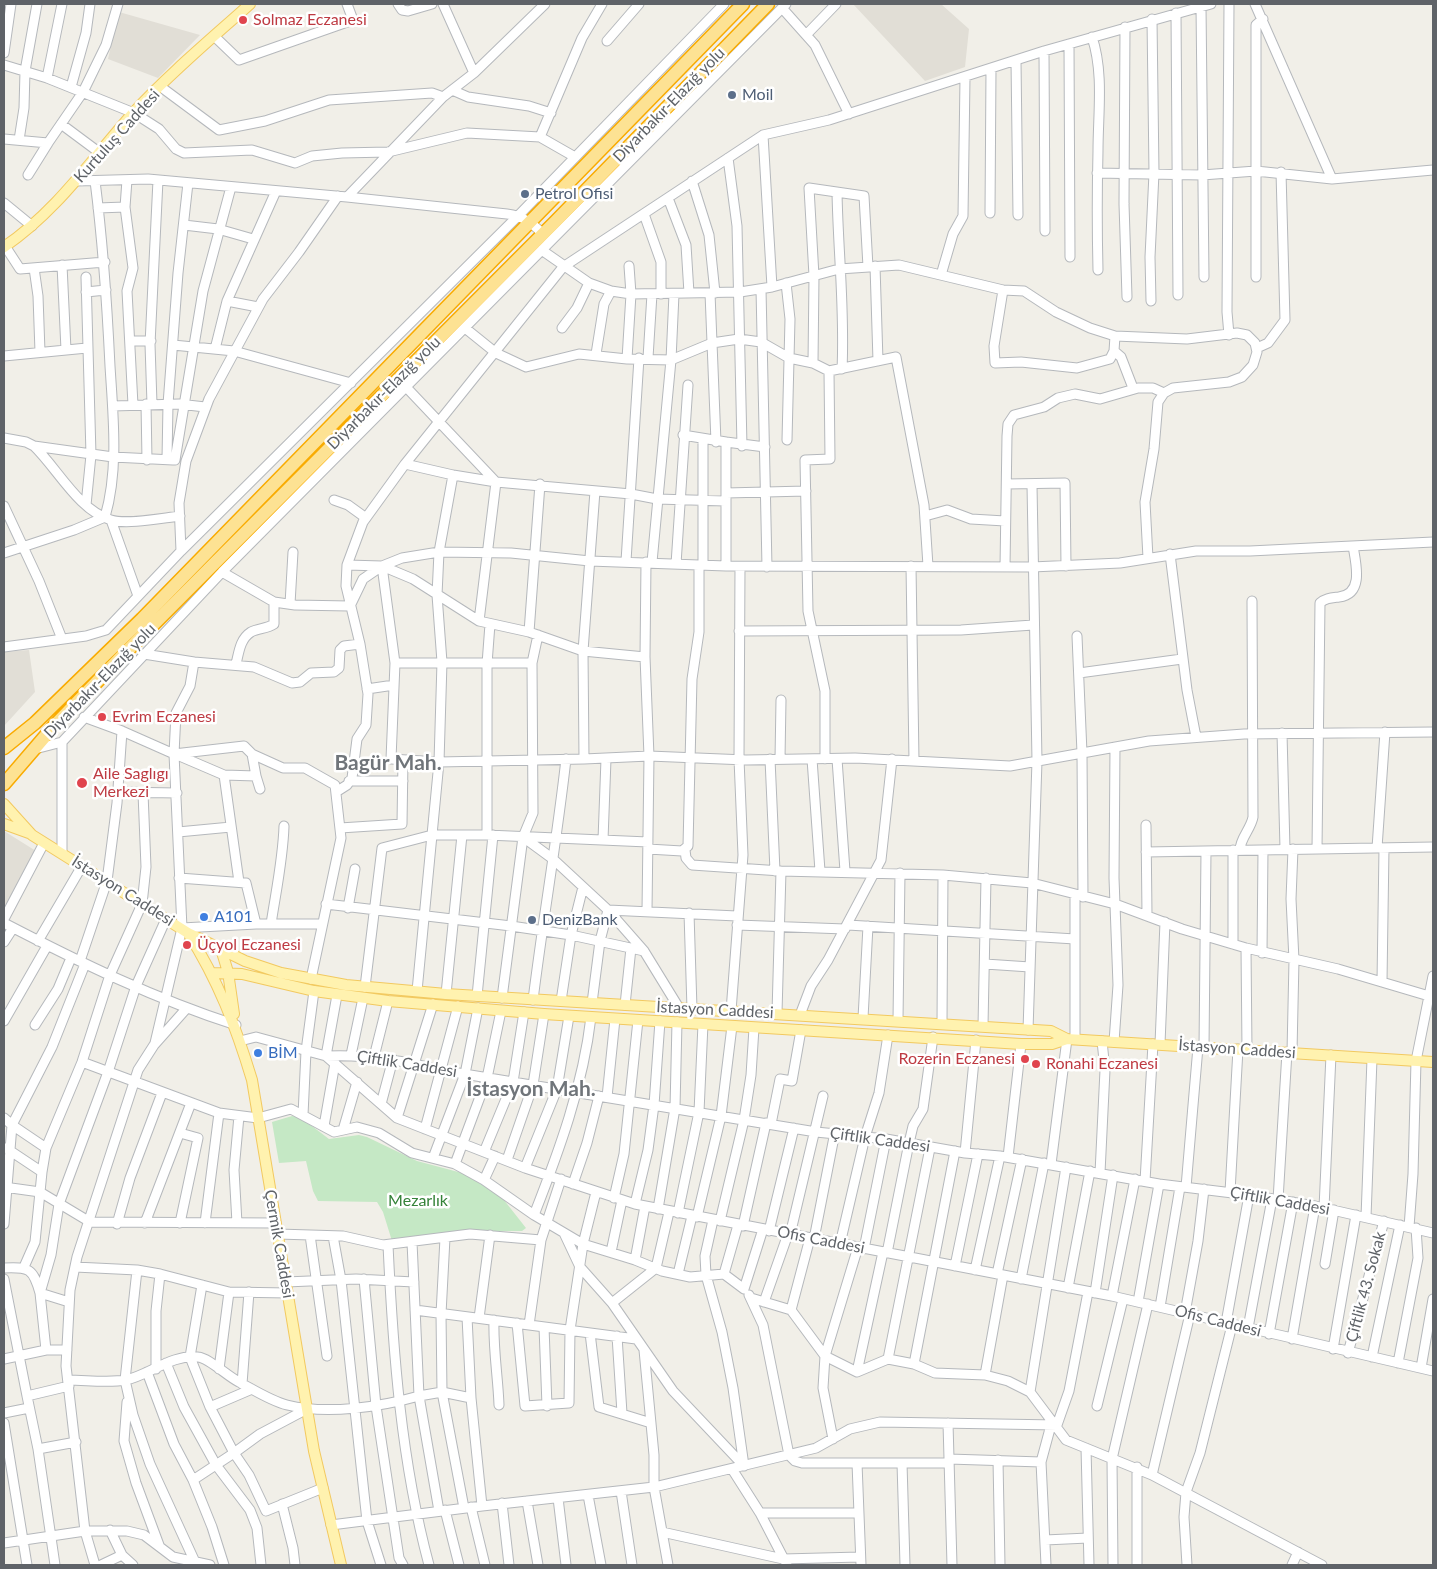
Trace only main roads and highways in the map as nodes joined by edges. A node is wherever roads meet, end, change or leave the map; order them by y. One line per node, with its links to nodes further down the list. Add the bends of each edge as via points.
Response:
1 (250, 4): 4 (main road, Kurtuluş Caddesi, via 134,113 77,181 32,226)
2 (743, 4): 5 (highway, Diyarbakır-Elazığ yolu, via 142,619 35,723)
3 (768, 4): 6 (highway, Diyarbakır-Elazığ yolu, via 736,45 128,650)
4 (4, 246)
5 (4, 748)
6 (4, 784)
7 (4, 804): 9 (main road)
8 (4, 824): 9 (main road)
9 (32, 835): 10 (main road, İstasyon Caddesi)
10 (185, 930): 11 (main road, İstasyon Caddesi); 13 (main road, Çermik Caddesi)
11 (221, 949): 12 (main road); 15 (main road, İstasyon Caddesi, via 260,967 365,987 1051,1031)
12 (228, 972): 13 (main road); 14 (main road); 15 (main road, via 337,995 569,1016 1021,1044 1052,1044)
13 (212, 973): 14 (main road, Çermik Caddesi)
14 (236, 1025): 17 (main road, Çermik Caddesi, via 252,1080 307,1409)
15 (1071, 1039): 16 (main road, İstasyon Caddesi)
16 (1433, 1062)
17 (340, 1565)

